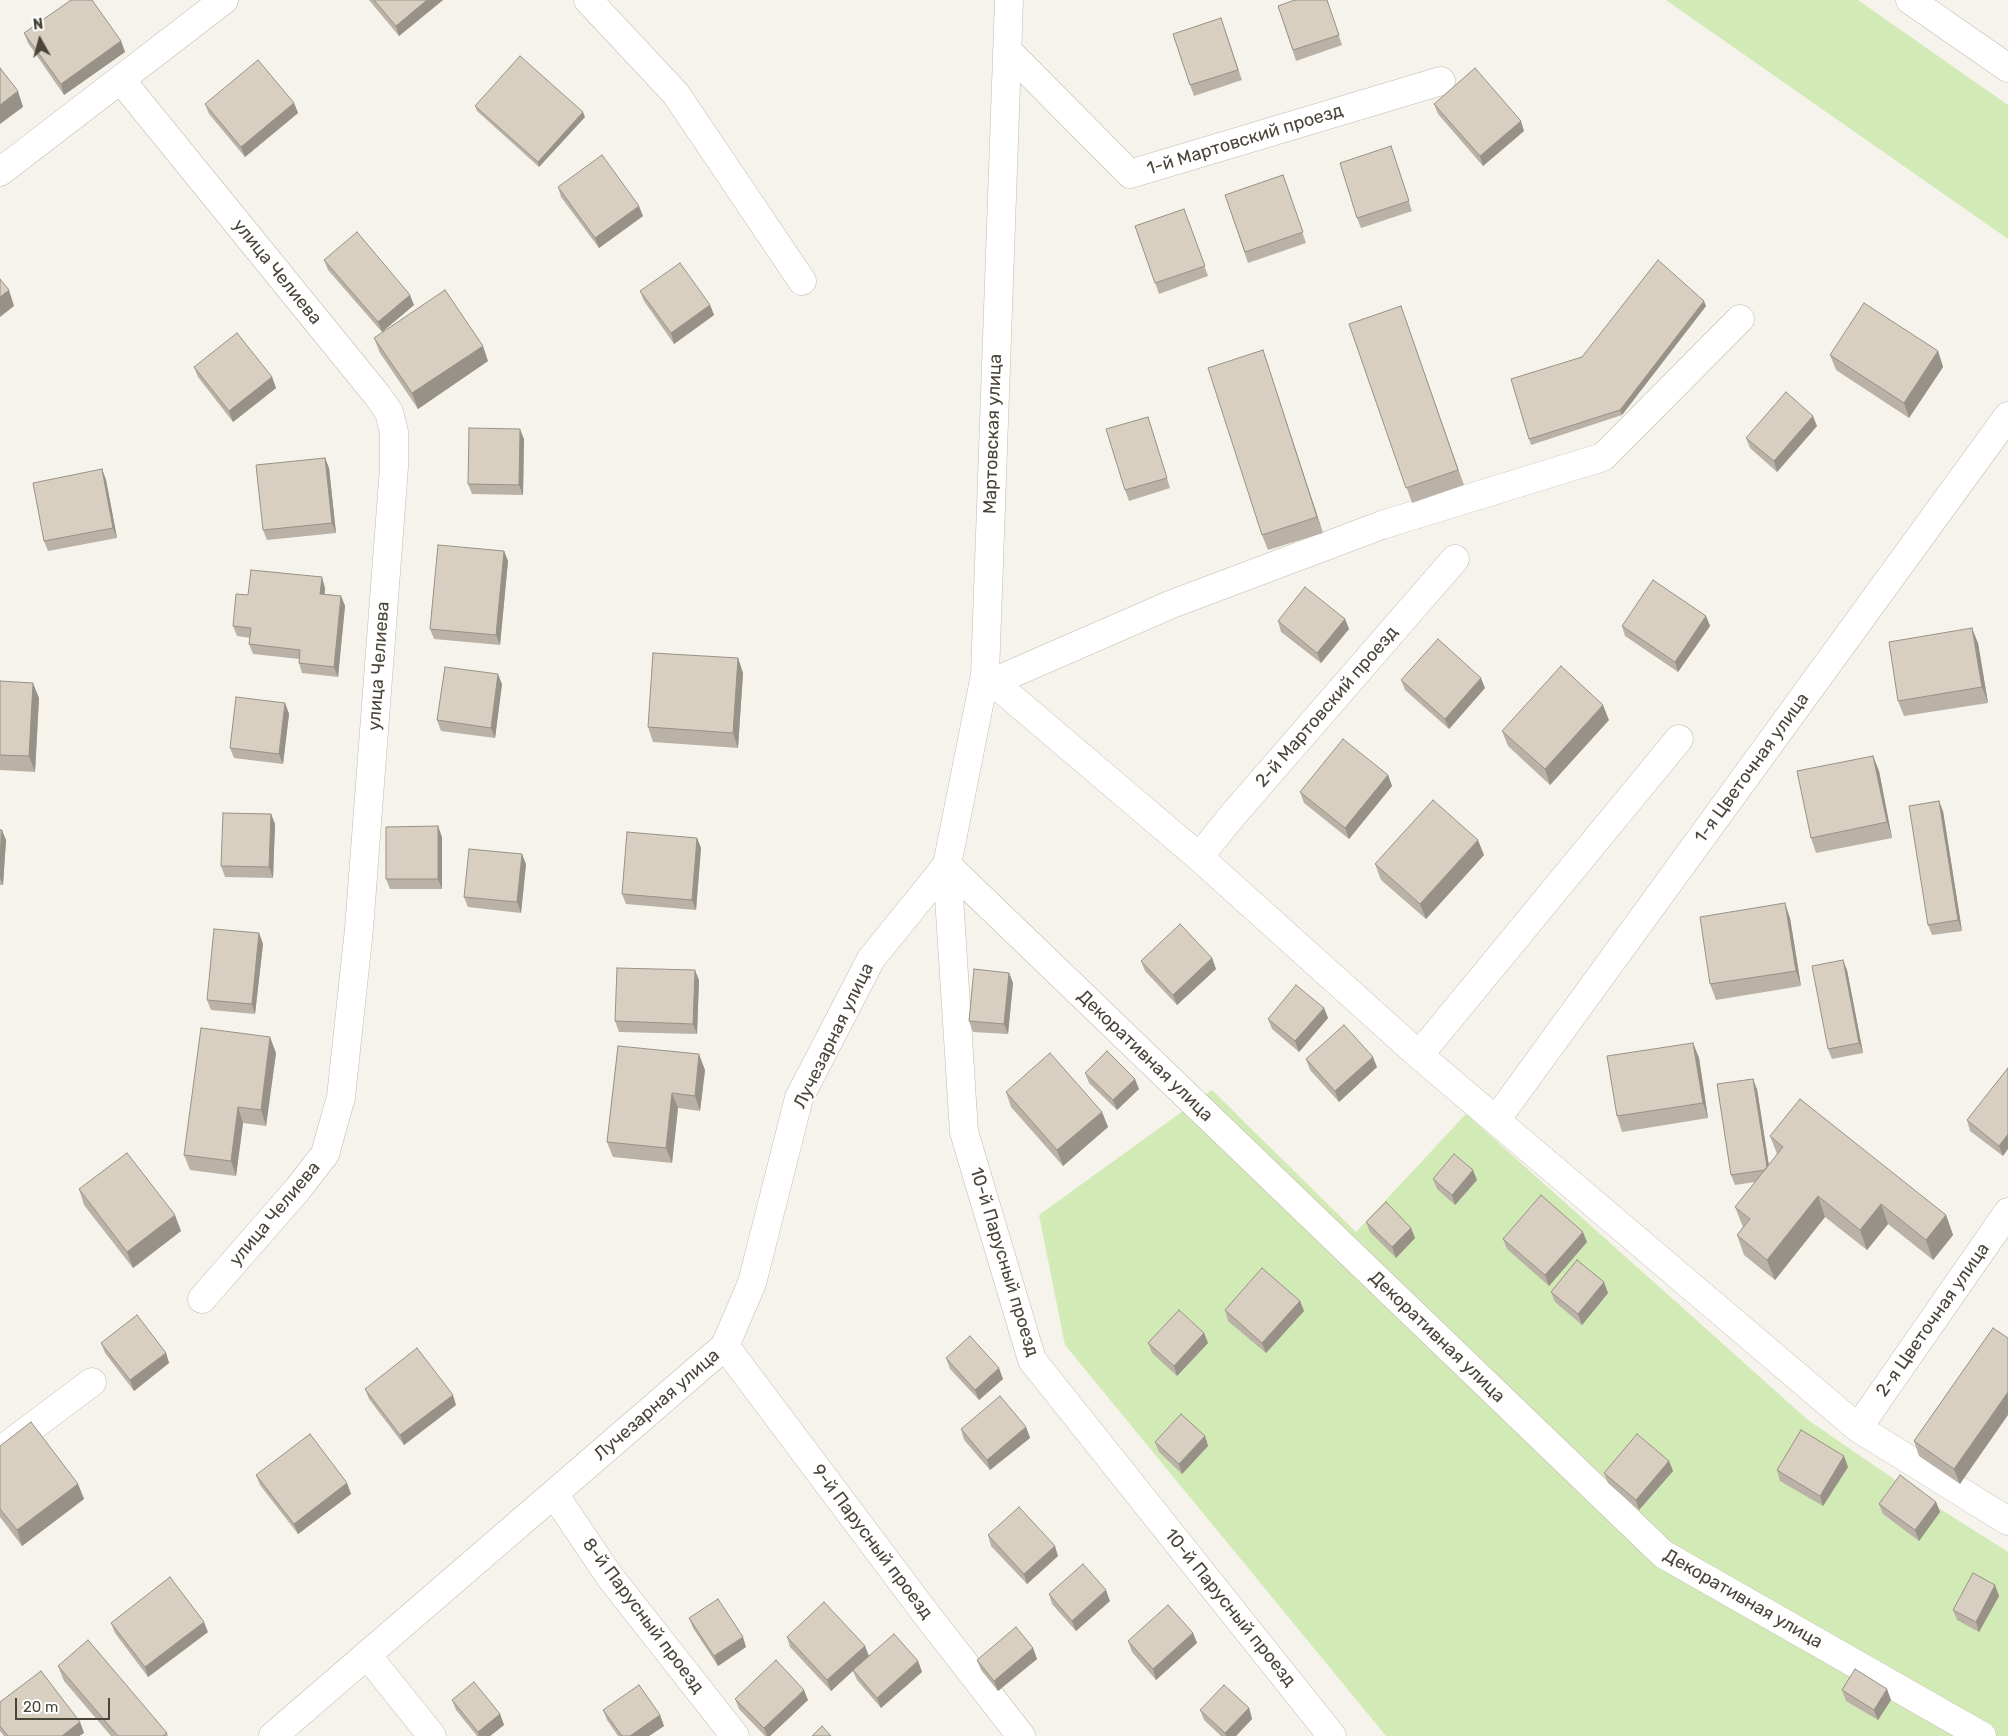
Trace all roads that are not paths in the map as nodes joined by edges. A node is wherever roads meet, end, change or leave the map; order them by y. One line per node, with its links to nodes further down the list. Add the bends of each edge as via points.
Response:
1 (224, 0): 7 (street)
2 (588, 0): 10 (street, via 676,94)
3 (1008, 0): 5 (street, Мартовская улица)
4 (1910, 0): 6 (street)
5 (1007, 50): 8 (street, 1-й Мартовский проезд, via 1130,174); 14 (street, Мартовская улица)
6 (2008, 68)
7 (121, 80): 9 (street); 21 (street, улица Челиева, via 377,395 389,412 394,432 359,929 341,1097 325,1154 298,1190)
8 (1441, 81)
9 (0, 172)
10 (802, 281)
11 (1740, 319): 14 (street, via 1603,457 1382,525 1172,604)
12 (2008, 416): 19 (street, 1-я Цветочная улица)
13 (1456, 559): 16 (street, 2-й Мартовский проезд)
14 (989, 678): 16 (street); 17 (street, Мартовская улица)
15 (1679, 739): 18 (street)
16 (1199, 857): 18 (street)
17 (947, 865): 22 (street, Лучезарная улица, via 871,959 799,1098 752,1283); 33 (street, 10-й Парусный проезд, via 964,1132 1032,1360); 34 (street, Декоративная улица, via 1663,1554)
18 (1419, 1055): 19 (street)
19 (1496, 1120): 24 (street)
20 (2008, 1212): 24 (street, 2-я Цветочная улица)
21 (202, 1299)
22 (724, 1346): 26 (street, Лучезарная улица); 32 (street, 9-й Парусный проезд)
23 (92, 1382): 25 (street)
24 (1858, 1428): 27 (street)
25 (0, 1451)
26 (554, 1494): 28 (street, Лучезарная улица); 31 (street, 8-й Парусный проезд, via 610,1577)
27 (2008, 1521)
28 (367, 1655): 29 (street, Лучезарная улица); 30 (street)
29 (274, 1736)
30 (432, 1736)
31 (735, 1736)
32 (1021, 1736)
33 (1332, 1736)
34 (1982, 1736)

